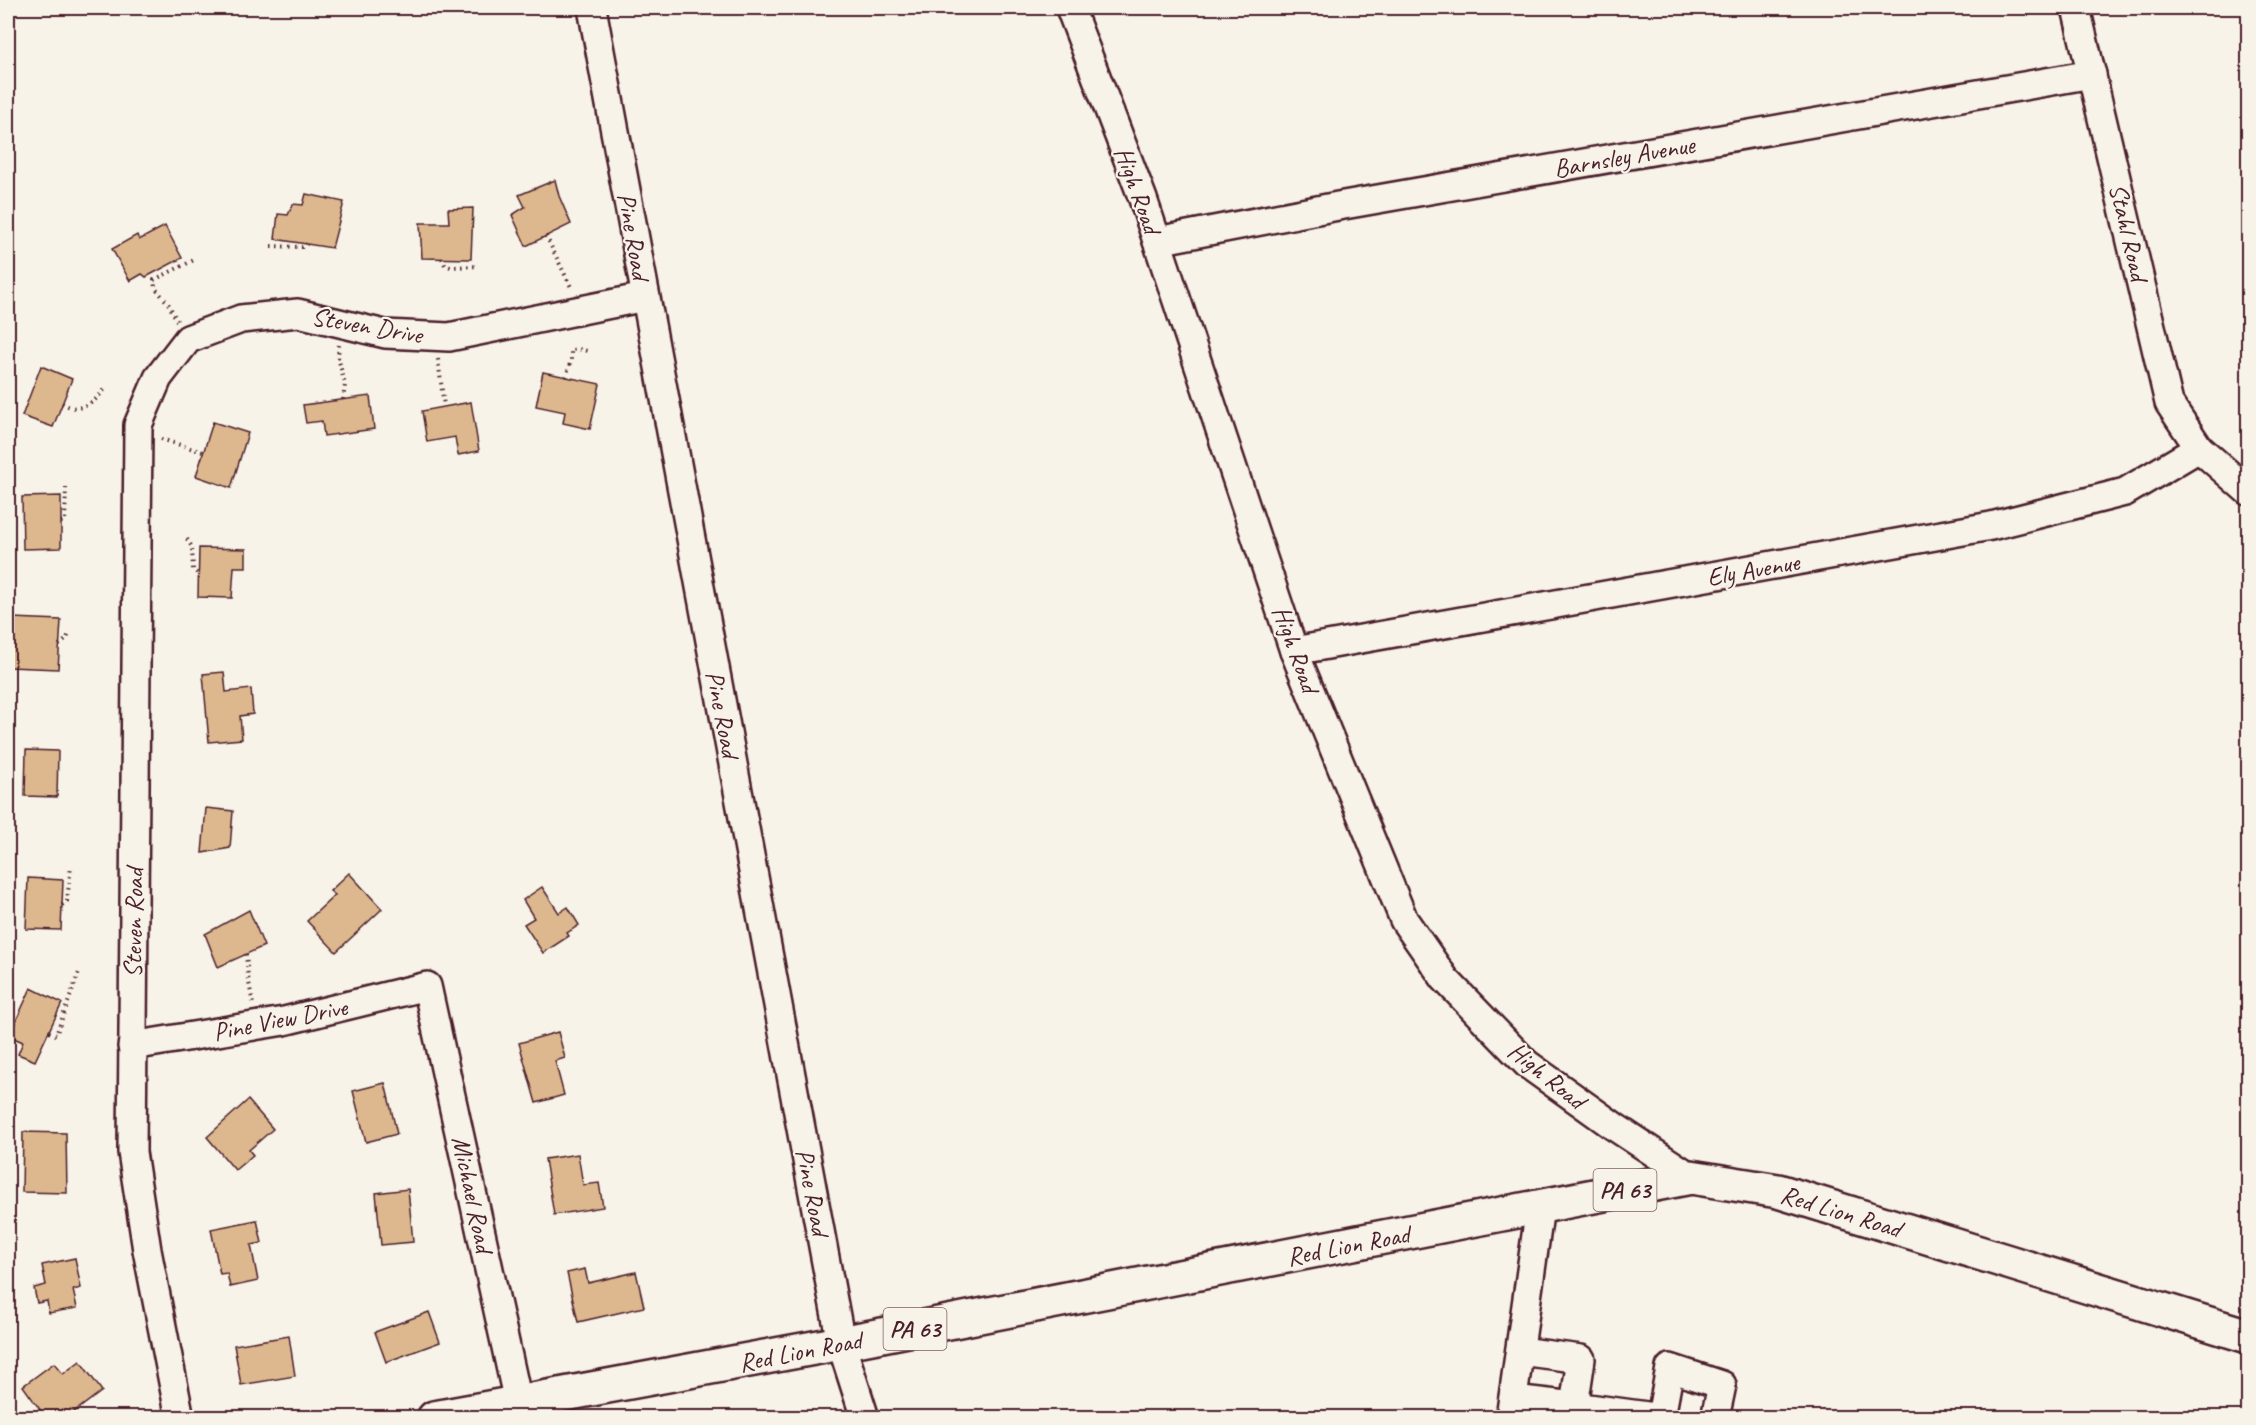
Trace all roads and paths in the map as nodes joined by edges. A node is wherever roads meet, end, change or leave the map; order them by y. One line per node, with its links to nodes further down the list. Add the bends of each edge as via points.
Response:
1 (592, 8): 14 (street, Pine Road)
2 (1070, 8): 6 (street, High Road)
3 (2076, 8): 4 (street, Stahl Road)
4 (2092, 74): 6 (street, Barnsley Avenue); 26 (street, Stahl Road, via 2169,402)
5 (546, 236): 15 (path)
6 (1157, 241): 35 (street, High Road)
7 (307, 244): 8 (path)
8 (271, 246)
9 (442, 258): 11 (path, via 451,267)
10 (196, 259): 13 (path)
11 (478, 266)
12 (151, 275): 13 (path)
13 (154, 280): 18 (path, via 155,288)
14 (645, 297): 15 (street, Steven Drive); 47 (street, Pine Road)
15 (582, 310): 17 (street, Steven Drive, via 460,335)
16 (342, 323): 17 (street, Steven Drive, via 385,333); 18 (street, Steven Drive, via 286,314 241,319); 22 (path, via 338,357 345,385)
17 (434, 336): 24 (path)
18 (188, 339): 25 (street, via 158,378)
19 (587, 351): 20 (path, via 571,350)
20 (566, 377)
21 (106, 387): 23 (path, via 92,403 80,408)
22 (343, 400)
23 (62, 403)
24 (444, 406)
25 (138, 430): 27 (path); 43 (street, Steven Road)
26 (2199, 448): 29 (street, Stahl Road); 35 (street, Ely Avenue, via 2125,492 1991,526)
27 (203, 452)
28 (66, 487): 30 (path, via 65,522)
29 (2248, 491)
30 (61, 522)
31 (187, 539): 32 (path, via 192,547 193,570)
32 (198, 574)
33 (69, 632): 34 (path)
34 (59, 645)
35 (1294, 651): 44 (street, High Road, via 1404,920 1444,979 1527,1064)
36 (71, 866): 37 (path, via 67,901)
37 (62, 905)
38 (246, 954): 41 (path)
39 (80, 970): 42 (path, via 57,1035)
40 (427, 986): 41 (street, Pine View Drive); 49 (street, Michael Road)
41 (259, 1025): 43 (street, Pine View Drive)
42 (49, 1032)
43 (132, 1046): 53 (street, Steven Road, via 132,1152)
44 (1691, 1177): 45 (main road, Red Lion Road / PA 63); 46 (main road, Red Lion Road / PA 63, via 1778,1191)
45 (1540, 1207): 47 (main road, Red Lion Road / PA 63); 48 (street)
46 (2248, 1336)
47 (841, 1344): 49 (main road, Red Lion Road / PA 63); 55 (street, Pine Road)
48 (1520, 1351): 50 (street, via 1581,1359); 51 (street)
49 (518, 1402): 54 (main road, Red Lion Road / PA 63)
50 (1574, 1406): 51 (street); 52 (street)
51 (1512, 1408)
52 (1662, 1417): 56 (street, via 1670,1368 1722,1385)
53 (180, 1418)
54 (434, 1418)
55 (865, 1418)
56 (1715, 1418)

